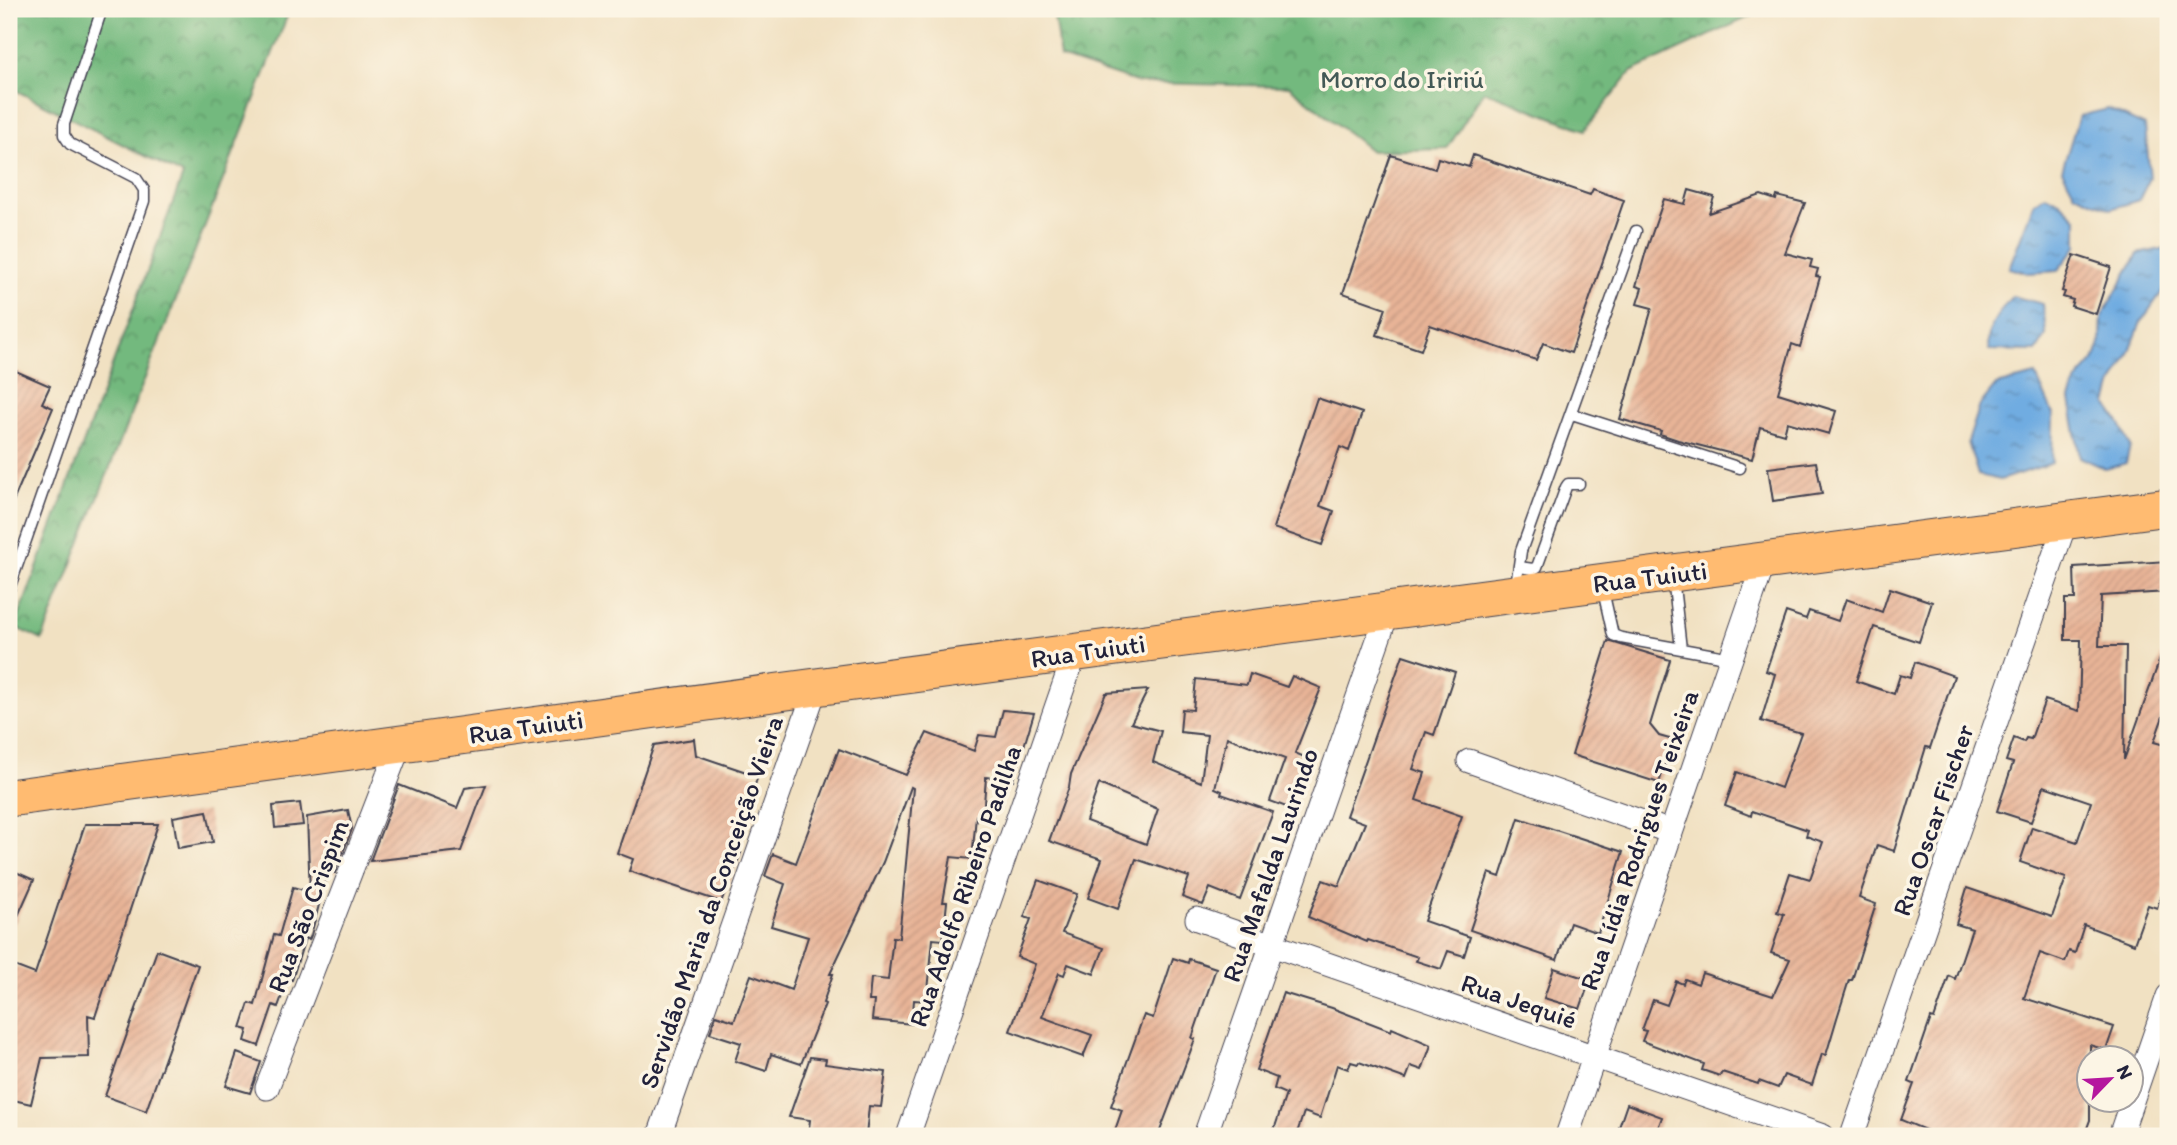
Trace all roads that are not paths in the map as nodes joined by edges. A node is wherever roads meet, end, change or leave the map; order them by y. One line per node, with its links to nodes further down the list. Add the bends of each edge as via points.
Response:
1 (102, 9): 12 (lane, via 64,135 69,144 136,178 144,190 144,201)
2 (1636, 231): 3 (lane)
3 (1572, 414): 4 (lane); 10 (lane, via 1521,551)
4 (1740, 468)
5 (1579, 484): 10 (lane, via 1566,487 1537,567)
6 (2168, 507): 7 (main road, Rua Tuiuti)
7 (2066, 521): 8 (main road, Rua Tuiuti); 32 (street, Rua Oscar Fischer)
8 (1764, 562): 9 (main road, Rua Tuiuti); 16 (street, Rua Lídia Rodrigues Teixeira)
9 (1672, 574): 11 (main road, Rua Tuiuti); 14 (lane)
10 (1517, 581): 11 (main road, Rua Tuiuti); 13 (main road, Rua Tuiuti)
11 (1602, 583): 14 (lane, via 1614,635)
12 (9, 589)
13 (1388, 611): 15 (main road, Rua Tuiuti); 23 (street, Rua Mafalda Laurindo)
14 (1681, 649): 16 (lane)
15 (1075, 653): 17 (main road, Rua Tuiuti); 28 (street, Rua Adolfo Ribeiro Padilha)
16 (1731, 658): 21 (street, Rua Lídia Rodrigues Teixeira)
17 (816, 687): 18 (main road, Rua Tuiuti); 27 (street, Servidão Maria da Conceição Vieira)
18 (400, 744): 20 (main road, Rua Tuiuti); 26 (street, Rua São Crispim)
19 (1469, 761): 21 (street)
20 (9, 798)
21 (1671, 832): 25 (street, Rua Lídia Rodrigues Teixeira)
22 (1197, 919): 23 (street, Rua Jequié)
23 (1272, 946): 25 (street, Rua Jequié); 29 (street, Rua Mafalda Laurindo)
24 (2168, 996): 33 (street)
25 (1594, 1057): 30 (street, Rua Lídia Rodrigues Teixeira); 31 (street, Rua Jequié)
26 (267, 1088)
27 (659, 1136)
28 (908, 1136)
29 (1205, 1136)
30 (1567, 1136)
31 (1823, 1136)
32 (1852, 1136)
33 (2120, 1136)

